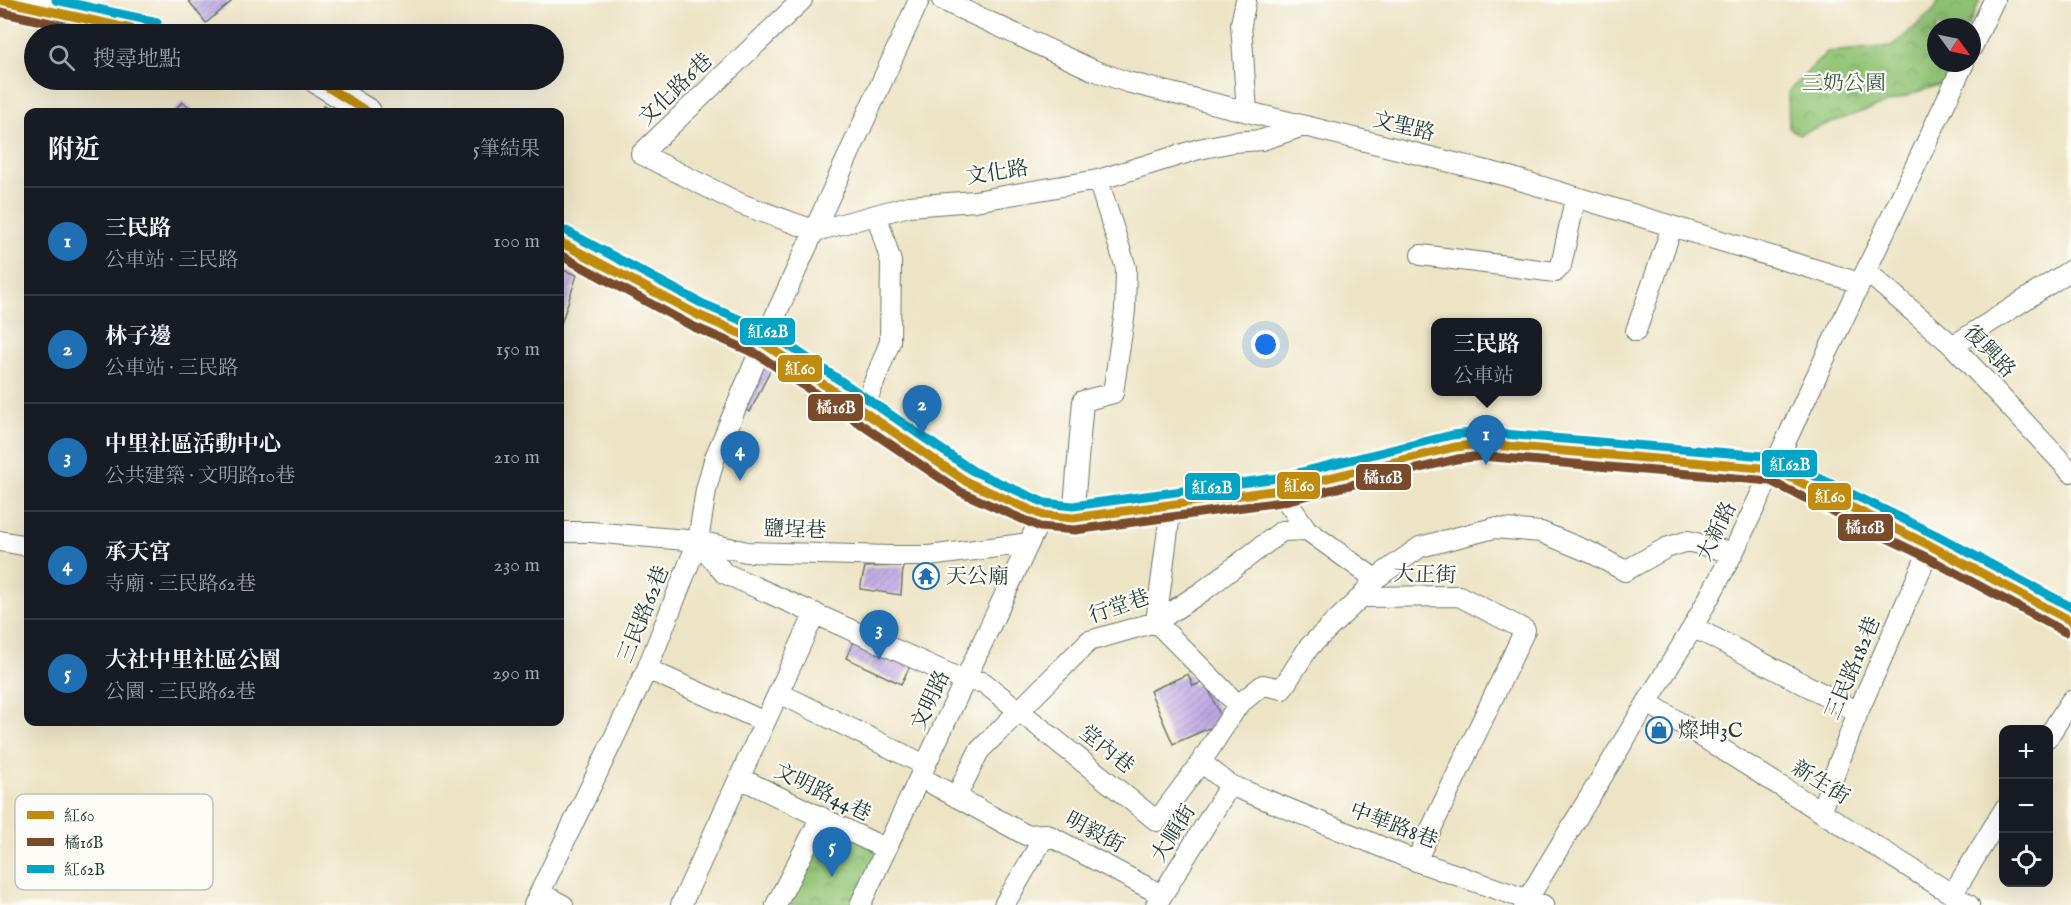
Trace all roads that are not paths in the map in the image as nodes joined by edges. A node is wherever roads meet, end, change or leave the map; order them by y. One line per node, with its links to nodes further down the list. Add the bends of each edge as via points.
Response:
1 (0, 0): 7 (main road)
2 (802, 0): 18 (street, 文化路6巷, via 641,154 741,204)
3 (919, 0): 18 (street)
4 (942, 0): 12 (street, 文聖路, via 1093,70)
5 (1246, 0): 12 (street, via 1241,24)
6 (1994, 0): 8 (street)
7 (109, 24)
8 (1981, 28)
9 (1960, 72): 22 (street, 大新路)
10 (332, 90): 11 (main road)
11 (362, 108)
12 (1247, 112): 13 (street, 文聖路)
13 (1304, 126): 14 (street, 文化路, via 1262,140 1199,149); 15 (street, 文聖路, via 1503,175)
14 (1098, 180): 16 (street, 文化路, via 975,201 909,206); 32 (street, via 1126,268 1125,311 1113,393 1083,401)
15 (1575, 199): 17 (street, 文聖路); 20 (street, via 1559,270)
16 (877, 216): 18 (street, 文化路); 26 (street, via 891,262 890,342)
17 (1672, 227): 22 (street, 文聖路); 23 (street)
18 (816, 231): 24 (street)
19 (564, 244): 24 (main road, via 698,315)
20 (1421, 255)
21 (2071, 270): 25 (street)
22 (1863, 277): 25 (street, 復興路); 27 (street, 大新路)
23 (1636, 331)
24 (763, 343): 26 (main road); 36 (street, 三民路62巷, via 714,460)
25 (1953, 346): 28 (street, 復興路)
26 (862, 410): 31 (main road, via 967,482)
27 (1773, 469): 29 (main road, via 1482,444 1455,447); 39 (main road); 40 (street, 大新路)
28 (2071, 472)
29 (1279, 490): 30 (main road); 33 (street, 大正街)
30 (1171, 506): 32 (main road); 45 (street)
31 (1042, 515): 32 (main road); 37 (street, 文明路)
32 (1073, 518)
33 (1307, 530): 41 (street, 大正街); 45 (street, 行堂巷, via 1282,531)
34 (564, 532): 36 (street, 鹽埕巷)
35 (0, 541): 38 (street)
36 (698, 541): 37 (street, 鹽埕巷, via 747,552 929,556); 43 (street, 堂內巷, via 724,573); 47 (street, 三民路62巷)
37 (1029, 543): 48 (street, 文明路)
38 (24, 545)
39 (1931, 546): 44 (main road); 54 (street, 三民路182巷)
40 (1733, 553): 41 (street, via 1688,541 1665,548 1624,571 1541,532 1494,528 1420,547); 46 (street, 大新路)
41 (1376, 579): 42 (street, 大正街)
42 (1361, 597): 52 (street, via 1309,647 1282,689 1263,685); 67 (street, 大正街, via 1459,596 1525,630)
43 (815, 613): 48 (street, 堂內巷); 49 (street)
44 (2071, 621)
45 (1156, 622): 52 (street); 53 (street, 行堂巷, via 1089,640)
46 (1693, 627): 51 (street, 大新路); 54 (street)
47 (647, 669): 55 (street); 68 (street, 三民路62巷)
48 (965, 681): 53 (street, 堂內巷, via 983,682); 58 (street, 文明路)
49 (779, 693): 55 (street); 58 (street)
50 (2071, 701): 56 (street)
51 (1647, 702): 62 (street, 新生街); 71 (street, 大新路)
52 (1238, 705): 57 (street)
53 (1021, 710): 57 (street, 堂內巷, via 1157,821); 61 (street, 行堂巷, via 979,751)
54 (1858, 712): 62 (street, 三民路182巷)
55 (765, 722): 59 (street)
56 (2053, 730)
57 (1201, 762): 60 (street, 中華路8巷)
58 (923, 771): 61 (street); 66 (street, 文明路)
59 (740, 778): 63 (street, 文明路44巷); 74 (street)
60 (1230, 785): 67 (street, 中華路8巷); 69 (street, 大順街)
61 (956, 797): 65 (street, via 1026,835)
62 (1821, 810): 70 (street, 新生街)
63 (821, 817): 66 (street, 文明路44巷); 75 (street)
64 (1999, 820): 70 (street)
65 (1046, 834): 69 (street, 明毅街); 76 (street, 明毅街)
66 (886, 849): 72 (street, 文明路)
67 (1416, 861): 71 (street, 中華路8巷)
68 (537, 899): 73 (street, 三民路62巷)
69 (1159, 900)
70 (1960, 900)
71 (1531, 903)
72 (861, 904)
73 (563, 905)
74 (681, 905)
75 (776, 905)
76 (1004, 905)

